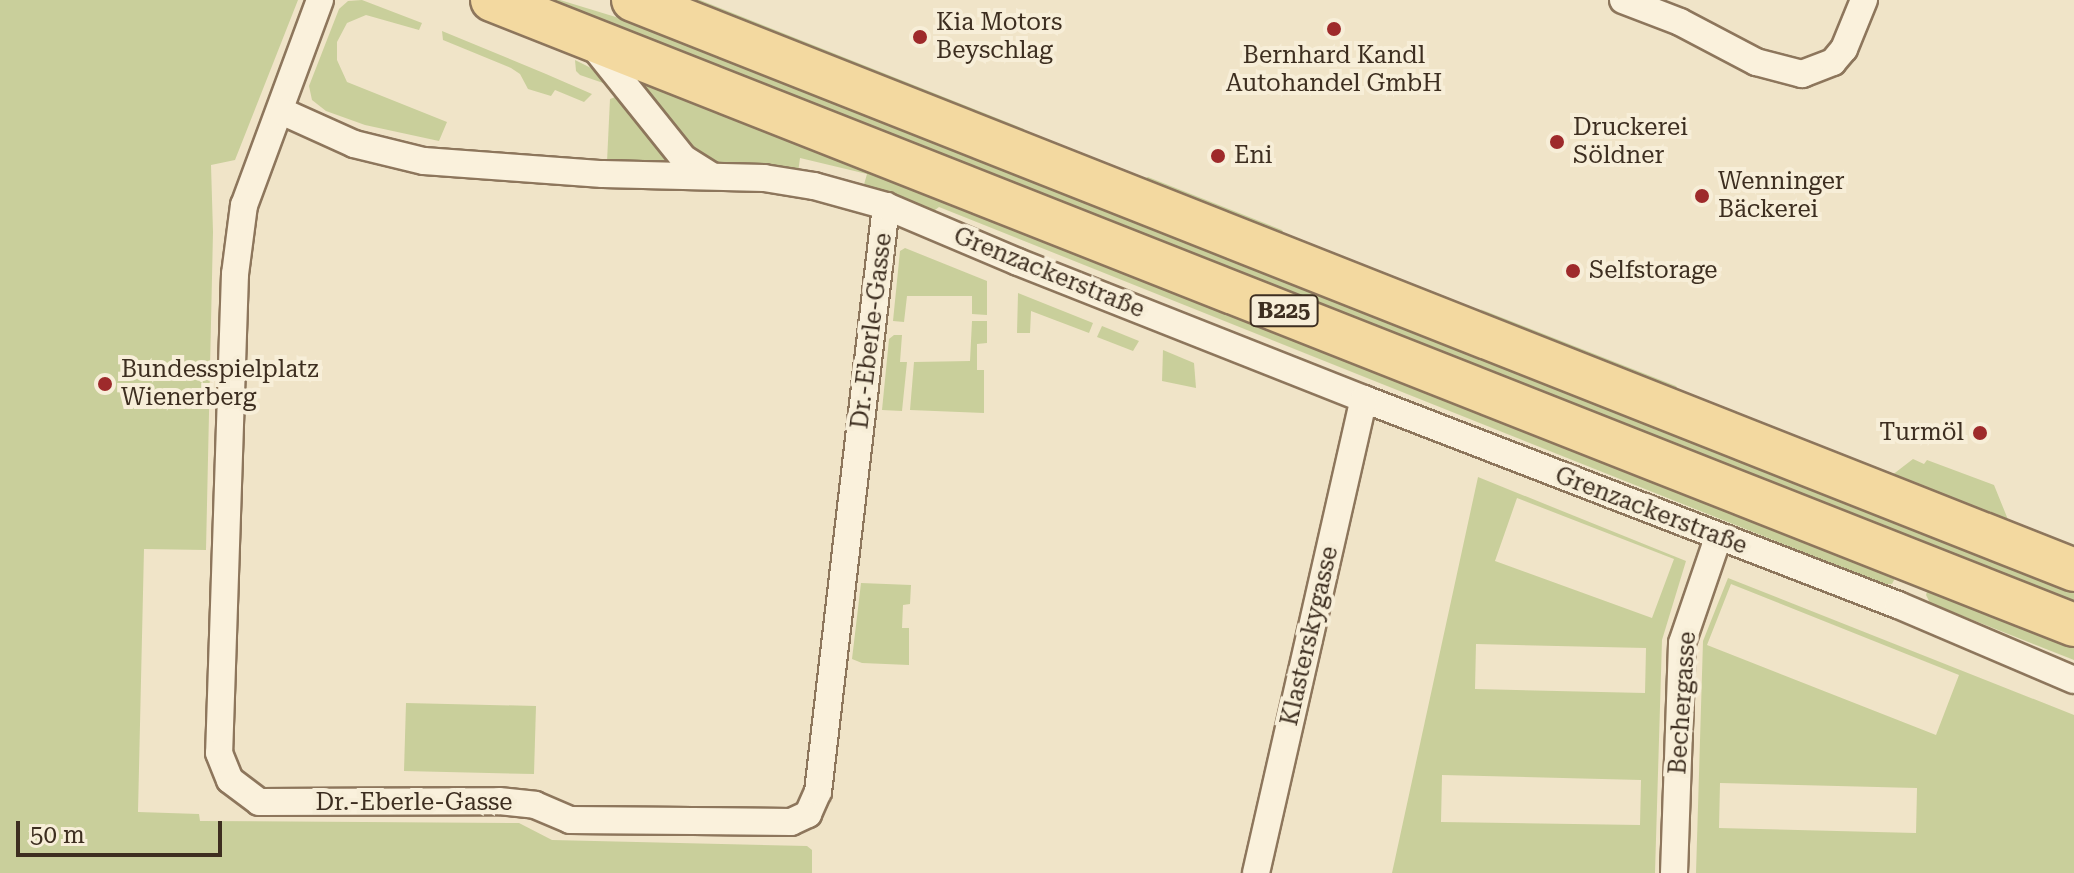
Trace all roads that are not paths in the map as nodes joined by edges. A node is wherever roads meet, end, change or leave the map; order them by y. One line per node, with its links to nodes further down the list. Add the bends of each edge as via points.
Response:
1 (320, 0): 7 (street)
2 (492, 0): 6 (main road, Grenzackerstraße / B225)
3 (633, 0): 13 (main road, B225)
4 (1623, 0): 5 (street, via 1680,22 1756,62 1802,74 1833,62 1844,49)
5 (1864, 0)
6 (589, 40): 8 (street, via 683,158); 12 (main road, Grenzackerstraße / B225)
7 (281, 111): 8 (street, Grenzackerstraße, via 354,144 424,161 603,174); 9 (street, Dr.-Eberle-Gasse, via 244,205 235,274 226,522 219,753 230,780 259,802 499,801 535,805 570,820 791,822 808,814 818,792)
8 (709, 174): 9 (street, Grenzackerstraße, via 814,186)
9 (886, 206): 10 (street, Grenzackerstraße)
10 (1364, 399): 11 (street, Grenzackerstraße); 17 (street, Klasterskygasse)
11 (1718, 538): 14 (street, Grenzackerstraße); 18 (street, Bechergasse, via 1682,643)
12 (1922, 562): 14 (street); 15 (main road, Grenzackerstraße / B225)
13 (2074, 570)
14 (1898, 605): 16 (street, Grenzackerstraße)
15 (2074, 625)
16 (2074, 680)
17 (1256, 873)
18 (1674, 873)

